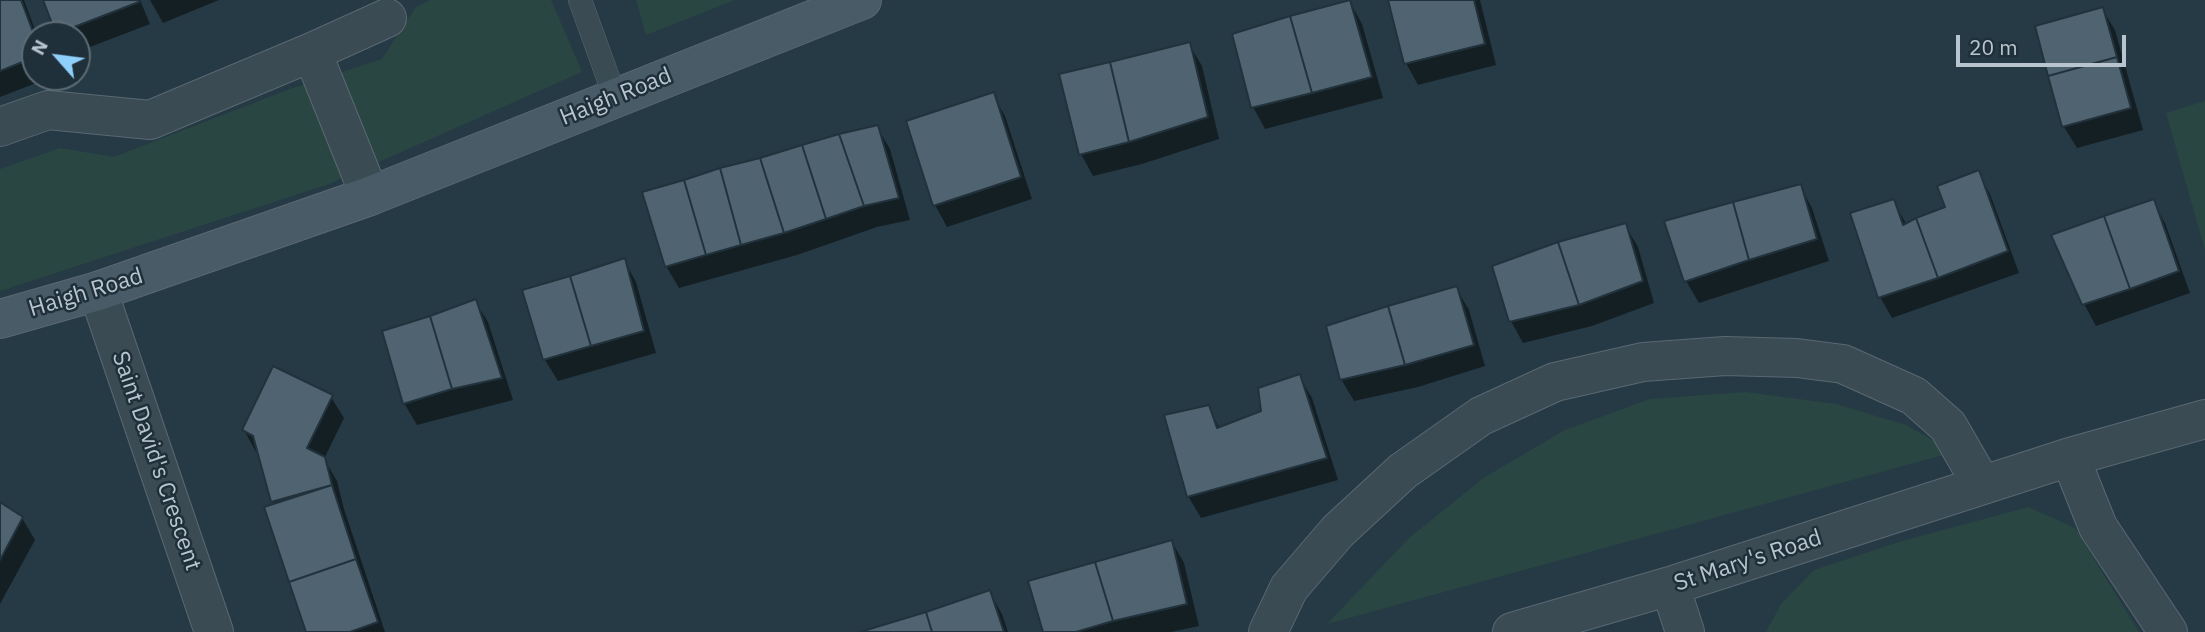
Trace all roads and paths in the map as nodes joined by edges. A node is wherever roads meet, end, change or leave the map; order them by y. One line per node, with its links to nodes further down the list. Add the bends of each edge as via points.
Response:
1 (580, 0): 5 (lane)
2 (862, 0): 5 (main road, Haigh Road)
3 (387, 18): 4 (street)
4 (312, 52): 6 (street, via 150,120 48,110); 7 (street)
5 (615, 97): 7 (main road, Haigh Road)
6 (0, 127)
7 (370, 196): 8 (main road, Haigh Road)
8 (98, 291): 9 (main road, Haigh Road); 14 (street, Saint David's Crescent)
9 (0, 319)
10 (2205, 419): 11 (street, St Mary's Road)
11 (2070, 457): 12 (street, St Mary's Road); 18 (street, via 2098,527)
12 (1982, 485): 13 (street, St Mary's Road); 15 (street, via 1948,426 1914,396 1843,364 1725,356 1643,362 1555,382 1480,416 1403,471 1338,531 1289,588)
13 (1670, 586): 16 (street, St Mary's Road); 17 (street)
14 (214, 632)
15 (1268, 632)
16 (1512, 632)
17 (1685, 632)
18 (2168, 632)

